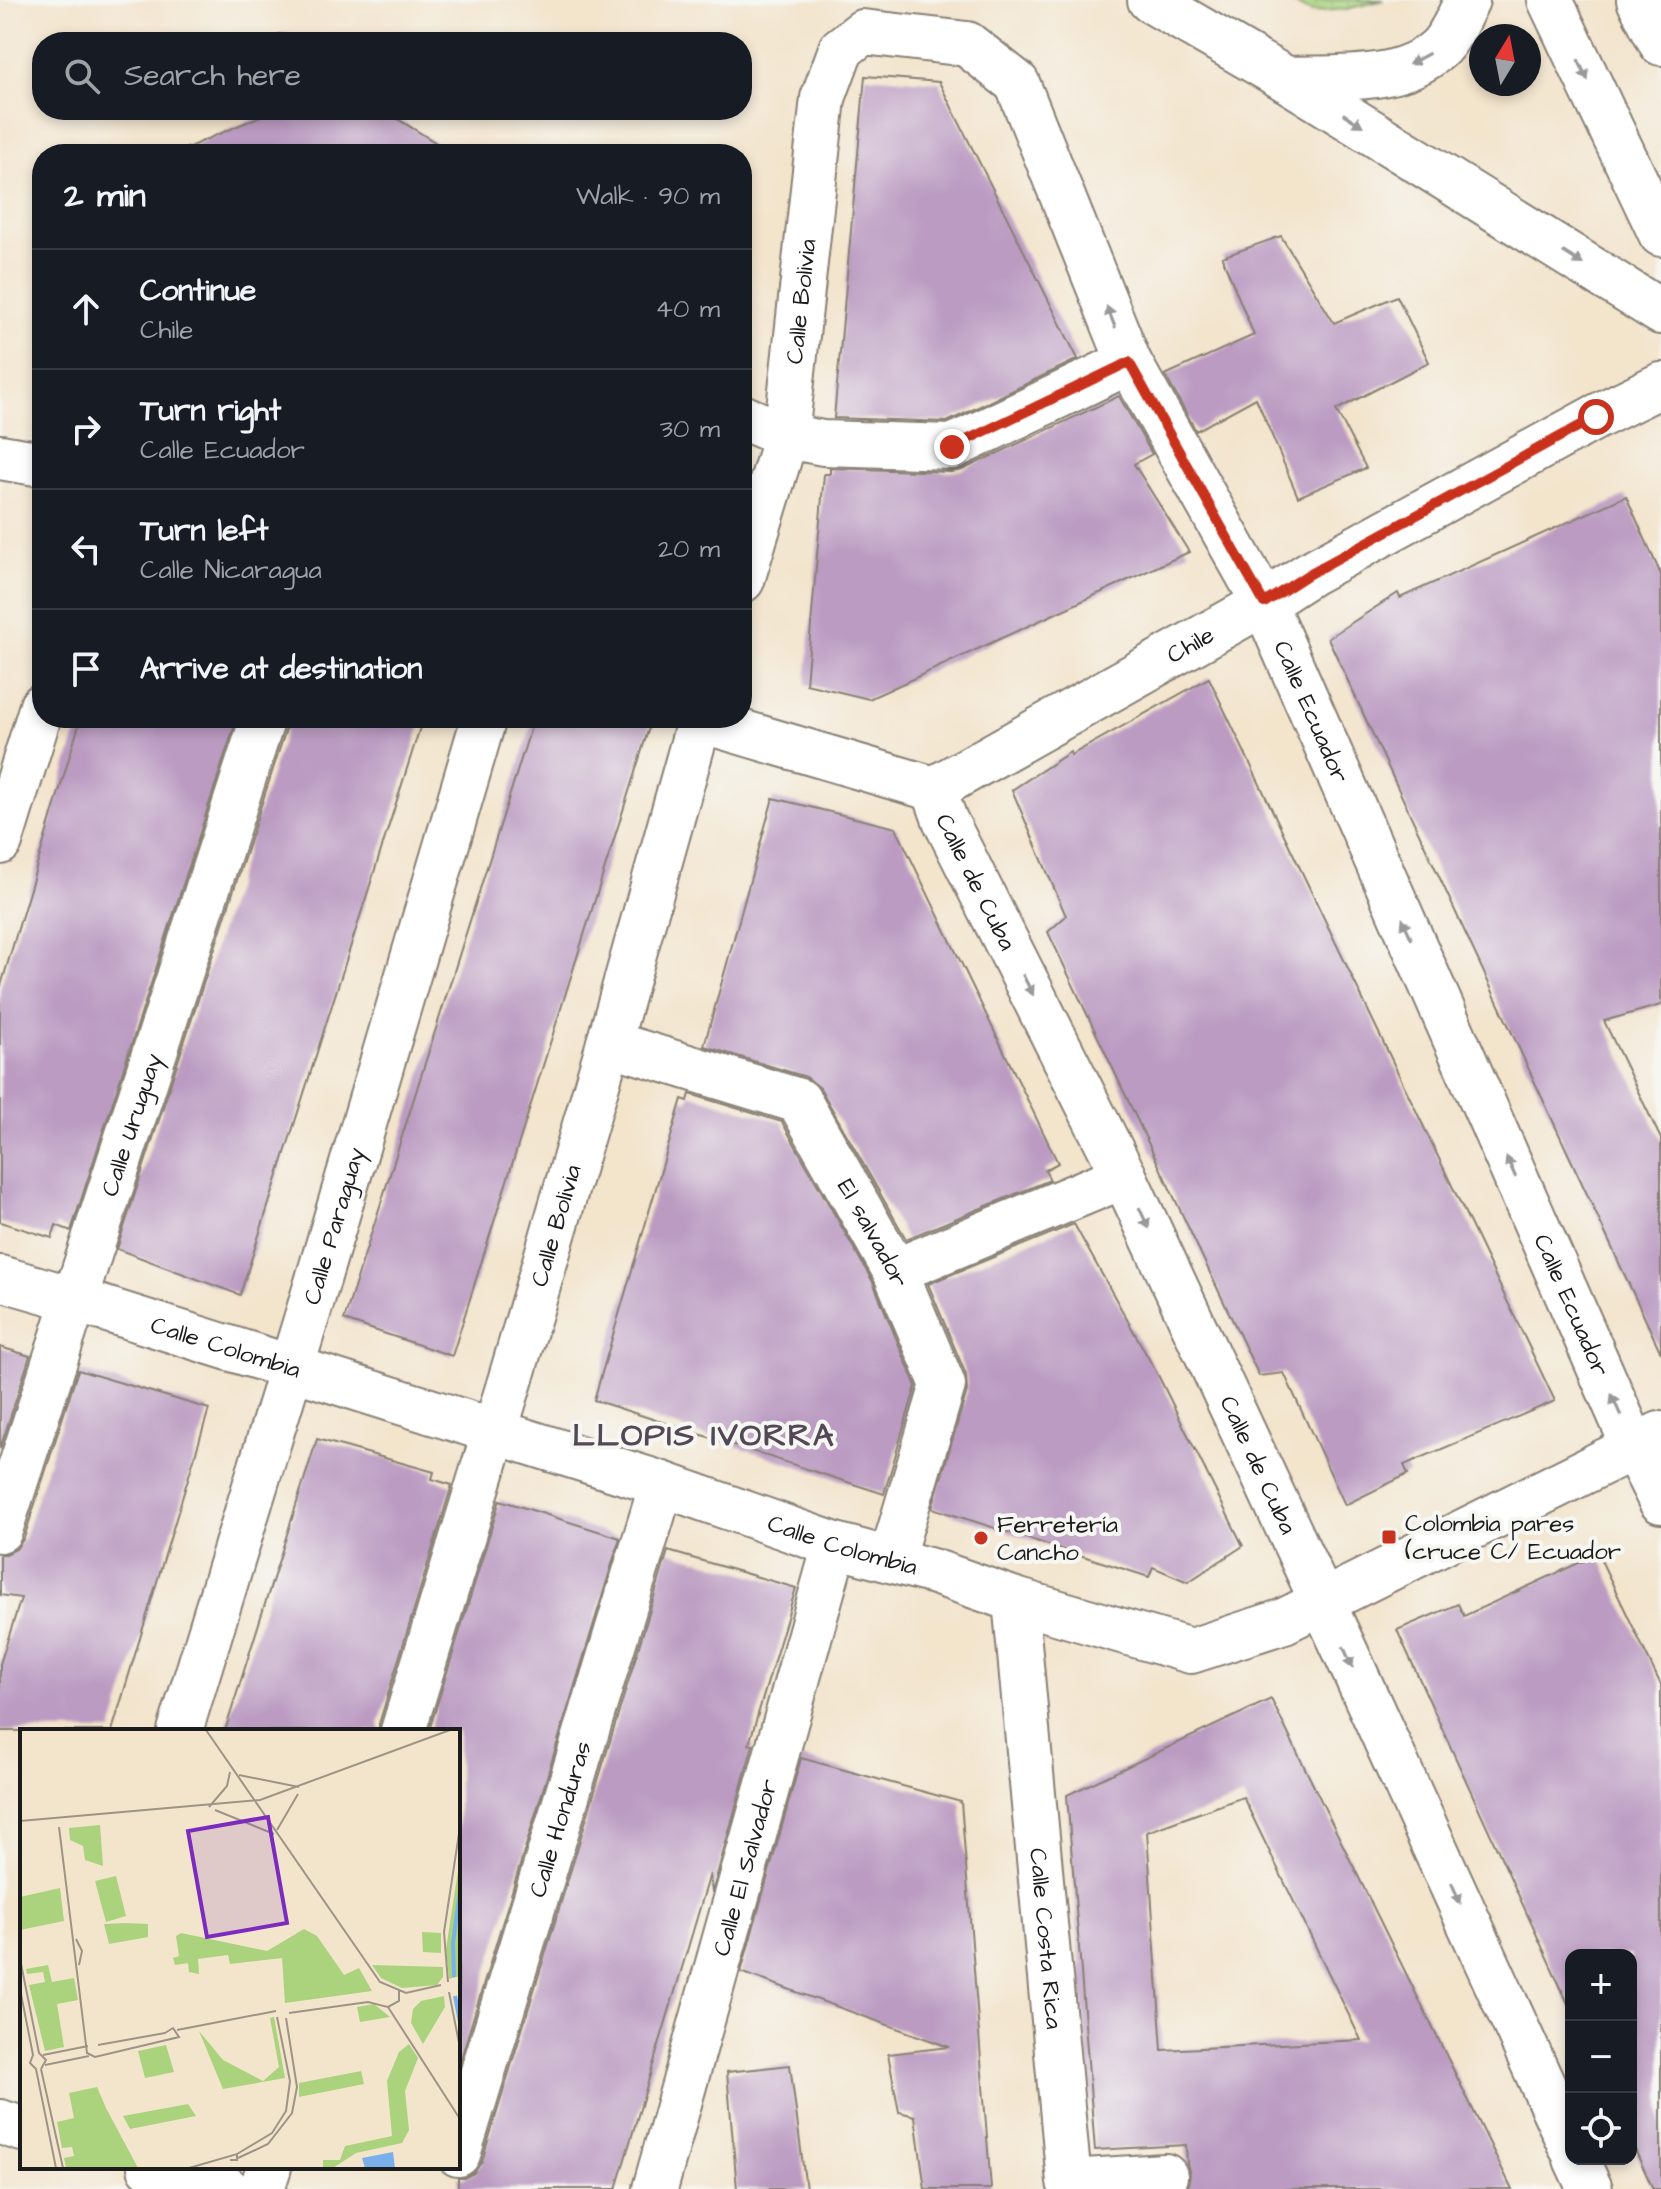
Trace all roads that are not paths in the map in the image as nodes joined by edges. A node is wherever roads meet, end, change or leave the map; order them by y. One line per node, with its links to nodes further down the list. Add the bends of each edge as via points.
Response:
1 (1150, 0): 7 (street)
2 (1467, 0): 7 (street, one-way to 7, via 1439,48 1415,63 1358,76)
3 (1550, 0): 8 (street, one-way to 8)
4 (1639, 0): 6 (street)
5 (863, 32): 10 (street, Calle Ecuador, one-way to 5, via 1017,83 967,44); 13 (street, Calle Bolivia, via 841,49 823,98)
6 (1661, 43)
7 (1286, 79): 9 (street, one-way to 9)
8 (1661, 234)
9 (1661, 312)
10 (1129, 362): 13 (street, via 952,447 823,443); 17 (street, Calle Ecuador)
11 (1661, 385): 17 (street, Chile)
12 (752, 421): 13 (street)
13 (786, 436): 16 (street, Calle Bolivia)
14 (0, 457): 15 (street)
15 (32, 462)
16 (752, 547)
17 (1264, 603): 23 (street, Chile); 32 (street, Calle Ecuador, one-way to 17)
18 (35, 728): 24 (street)
19 (260, 728): 29 (street, Calle Uruguay)
20 (481, 728): 30 (street, Calle Paraguay)
21 (697, 728): 25 (street, Calle Bolivia)
22 (730, 728): 23 (street)
23 (934, 789): 26 (street, Calle de Cuba, one-way to 26)
24 (0, 842)
25 (609, 1043): 27 (street, El salvador, via 799,1101); 31 (street, Calle Bolivia)
26 (1124, 1176): 27 (street); 39 (street, Calle de Cuba, one-way to 39)
27 (895, 1271): 37 (street, El salvador, via 943,1385)
28 (0, 1278): 29 (street, Calle Colombia)
29 (73, 1299): 30 (street, Calle Colombia); 35 (street, Calle Uruguay)
30 (291, 1368): 31 (street, Calle Colombia); 40 (street, Calle Paraguay)
31 (495, 1432): 33 (street, Calle Colombia); 41 (street, Calle Bolivia)
32 (1648, 1440): 34 (street, Calle Ecuador); 39 (street, Calle Colombia)
33 (662, 1484): 36 (street, Calle Colombia); 45 (street, Calle Honduras)
34 (1661, 1501)
35 (0, 1530)
36 (835, 1545): 37 (street, Calle Colombia); 54 (street, Calle El Salvador)
37 (891, 1560): 38 (street, Calle Colombia)
38 (1015, 1600): 39 (street, Calle Colombia, via 1191,1651 1284,1621); 50 (street, Calle Costa Rica, via 1069,2182)
39 (1322, 1601): 44 (street, Calle de Cuba, one-way to 44)
40 (181, 1729)
41 (404, 1729)
42 (0, 2122): 43 (street)
43 (20, 2128)
44 (1565, 2134)
45 (460, 2147)
46 (1579, 2165): 55 (street)
47 (157, 2169): 51 (street)
48 (268, 2169): 52 (street)
49 (453, 2169): 53 (street)
50 (1165, 2176)
51 (227, 2189)
52 (262, 2189)
53 (447, 2189)
54 (655, 2189)
55 (1590, 2189)

